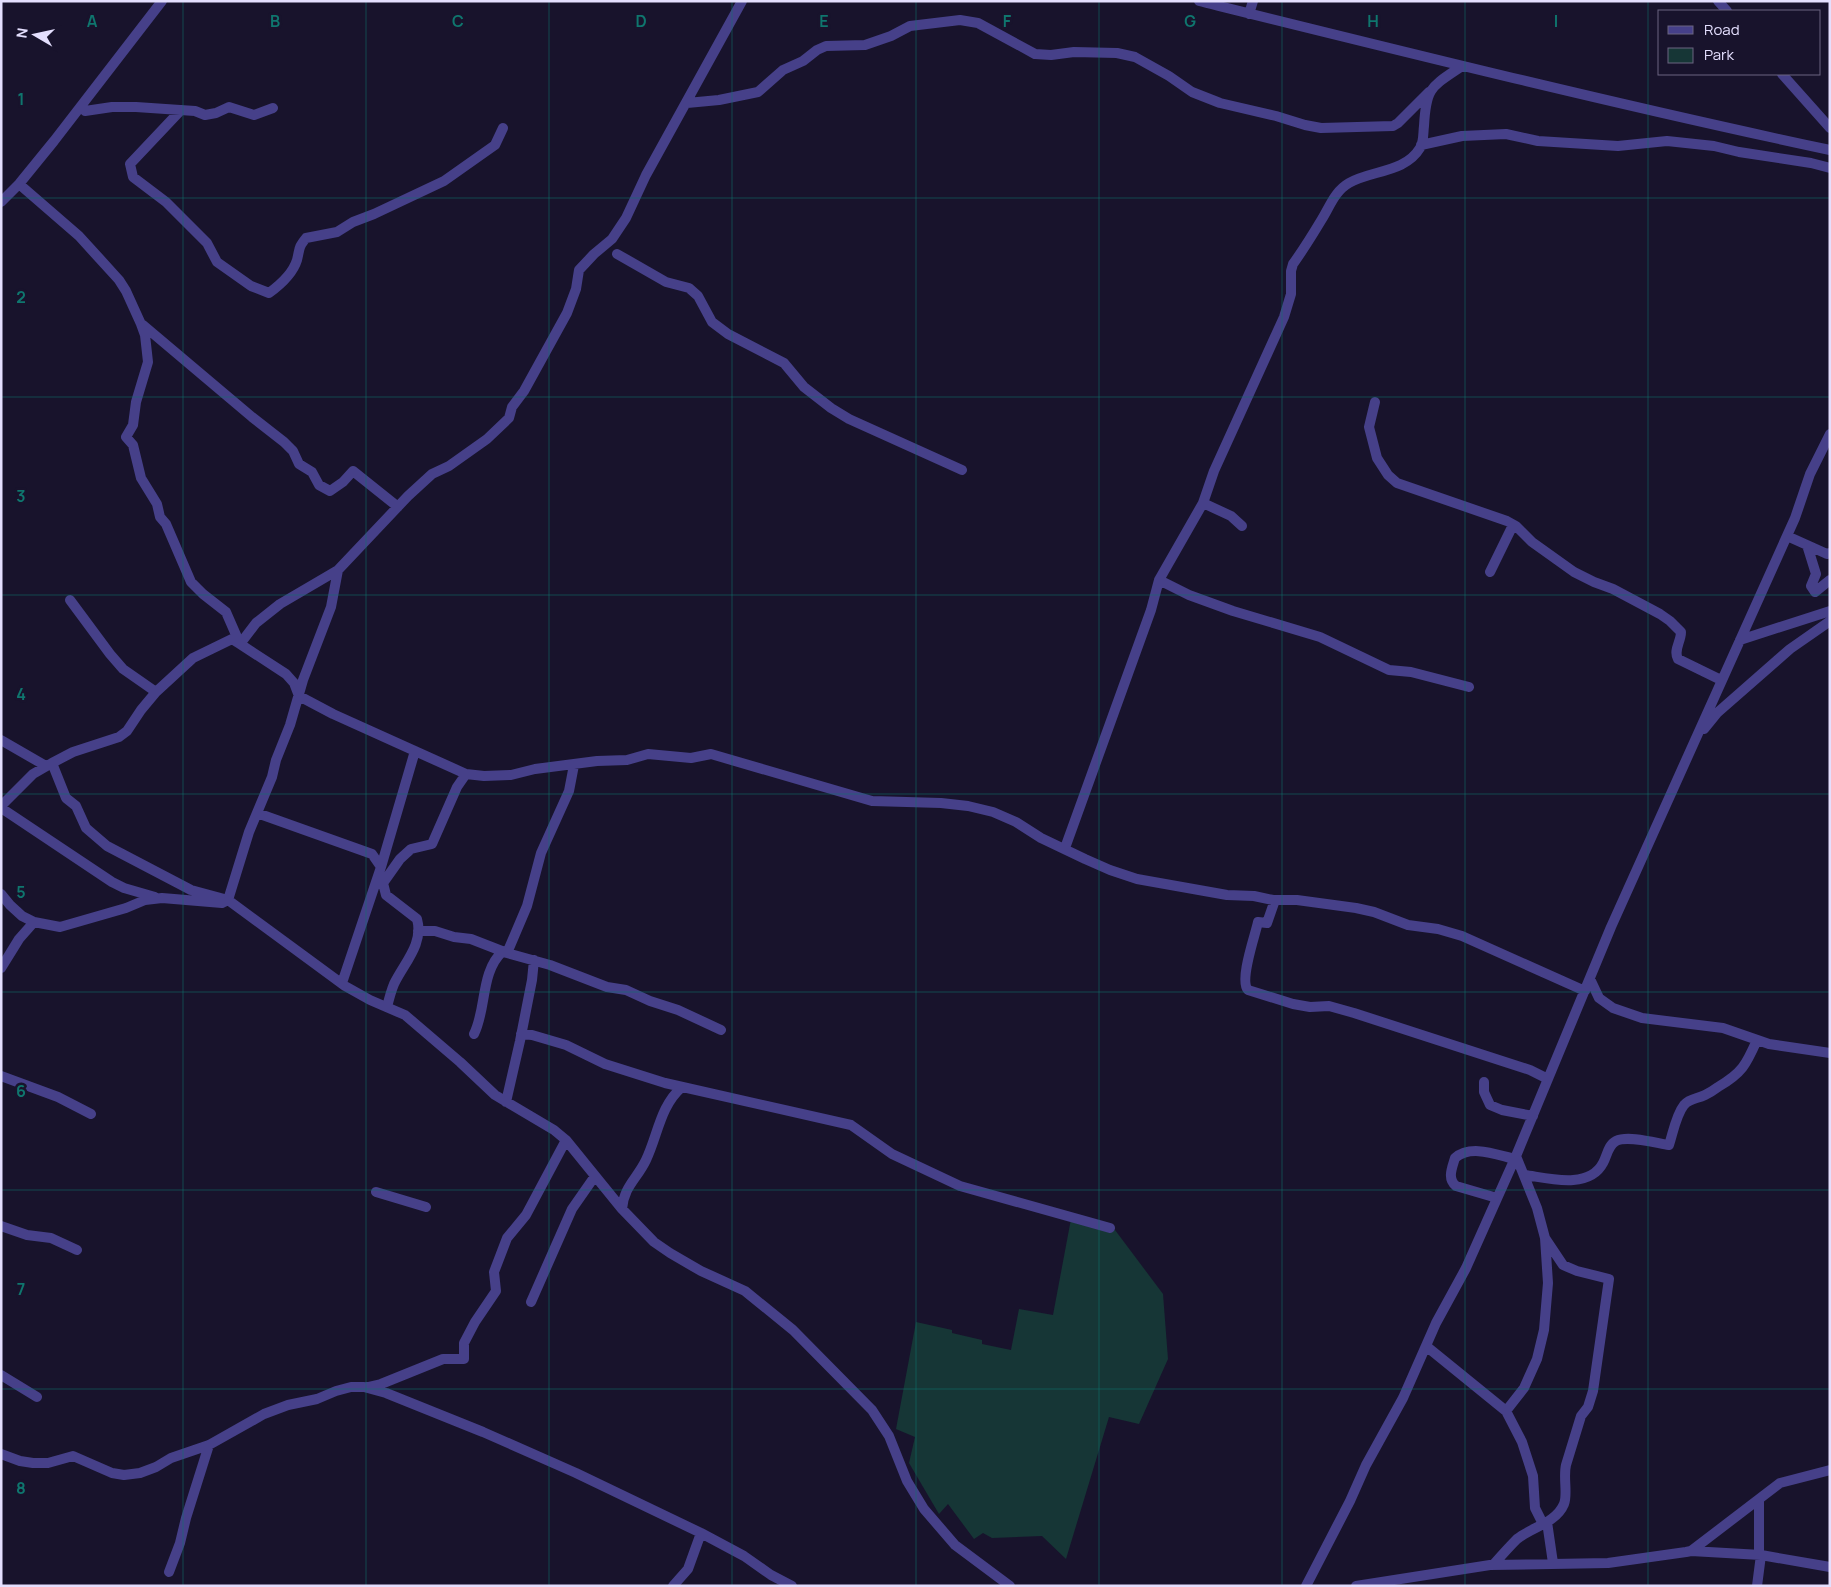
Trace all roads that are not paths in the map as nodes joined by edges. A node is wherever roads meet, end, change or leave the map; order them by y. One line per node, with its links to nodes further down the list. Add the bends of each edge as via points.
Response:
1 (162, 1): 18 (street)
2 (742, 1): 9 (street)
3 (1199, 1): 5 (street)
4 (1253, 1): 5 (street)
5 (1249, 14): 6 (street)
6 (1462, 66): 8 (street); 16 (street)
7 (1783, 75): 14 (street)
8 (1429, 92): 9 (street, via 1393,126 1313,127 1220,103 1192,92 1135,57 1117,53 1035,54 978,22 960,20 910,26 865,45 826,46 784,70 758,92); 15 (street)
9 (687, 103): 26 (street, via 617,232 579,270 567,313 524,392 512,407 509,418 487,439 432,474)
10 (273, 108): 12 (street, via 254,114 229,107 206,115)
11 (85, 110): 12 (street, via 112,107)
12 (181, 110): 13 (street, via 130,164 133,177 166,202 207,243 217,262 251,286 269,293 292,271 298,248 306,238 337,232 444,181 495,145)
13 (503, 128)
14 (1830, 128)
15 (1421, 145): 17 (street, via 1462,136 1506,134 1538,141 1618,146 1667,141 1714,146); 25 (street, via 1408,160 1349,183 1339,192 1293,264 1290,271 1291,294 1284,318 1214,471)
16 (1830, 150)
17 (1830, 168)
18 (18, 184): 19 (street); 21 (street, via 79,236 119,280)
19 (1, 202)
20 (617, 254): 24 (street, via 666,282 689,288 698,296 712,322 728,334 784,363 804,387 831,408)
21 (141, 324): 26 (street, via 284,442 300,464 312,472 319,485 330,491 353,471); 40 (street, via 148,362 133,425 126,437 133,445 141,478 157,504 191,582 226,612)
22 (1375, 402): 27 (street, via 1369,427 1377,458 1388,475 1397,483)
23 (1830, 434): 29 (street, via 1810,474)
24 (962, 470)
25 (1203, 504): 28 (street, via 1231,516); 34 (street)
26 (398, 507): 32 (street)
27 (1513, 525): 33 (street); 41 (street, via 1574,572 1665,617 1680,632 1675,652 1678,659)
28 (1242, 526)
29 (1787, 536): 30 (street); 39 (street)
30 (1807, 545): 31 (street); 35 (street, via 1816,574 1811,586 1815,592)
31 (1829, 553)
32 (338, 570): 40 (street, via 280,604 256,623); 44 (street, via 331,607)
33 (1490, 572)
34 (1159, 580): 42 (street, via 1233,611 1320,637 1389,670); 53 (street)
35 (1830, 580)
36 (70, 600): 43 (street, via 123,669)
37 (1830, 612): 39 (street)
38 (1830, 621): 46 (street, via 1790,649 1717,712)
39 (1740, 640): 41 (street)
40 (240, 644): 43 (street, via 232,639 193,658); 44 (street, via 286,674)
41 (1721, 680): 46 (street)
42 (1469, 686)
43 (156, 692): 48 (street, via 119,737 73,752)
44 (299, 696): 47 (street); 52 (street)
45 (1, 740): 48 (street)
46 (1693, 744): 64 (street)
47 (415, 751): 50 (street); 54 (street)
48 (49, 765): 51 (street, via 33,774); 57 (street, via 86,828 107,846 191,890)
49 (574, 765): 50 (street, via 535,768 511,775); 53 (street, via 627,760 648,754 691,758 712,754 872,801 941,803 994,812); 61 (street, via 569,791 541,853 526,906)
50 (466, 774): 60 (street, via 432,844 411,849 383,883 386,895 417,919)
51 (1, 807): 56 (street, via 112,882 138,893)
52 (257, 813): 54 (street, via 372,854); 57 (street)
53 (1065, 848): 58 (street, via 1137,879)
54 (381, 867): 65 (street)
55 (1, 894): 59 (street, via 16,911)
56 (162, 898): 57 (street, via 217,903); 59 (street, via 145,900 60,927)
57 (228, 900): 65 (street)
58 (1275, 900): 66 (street, via 1356,908 1408,925 1462,936); 74 (street, via 1268,923 1258,922 1244,982 1248,990 1293,1004 1329,1006 1361,1015 1530,1070)
59 (34, 922): 63 (street)
60 (418, 930): 61 (street, via 471,939); 67 (street, via 415,948 394,985)
61 (505, 952): 62 (street); 69 (street, via 495,958)
62 (534, 960): 68 (street, via 607,987 626,990); 70 (street)
63 (1, 968)
64 (1590, 979): 66 (street); 71 (street, via 1599,998 1613,1008 1642,1018 1723,1028)
65 (342, 984): 67 (street)
66 (1585, 991): 74 (street)
67 (387, 1007): 77 (street, via 413,1021)
68 (721, 1030)
69 (474, 1034)
70 (521, 1034): 76 (street, via 566,1045 605,1064); 77 (street)
71 (1758, 1040): 72 (street); 82 (street, via 1742,1070 1705,1095 1685,1103 1669,1145 1625,1138 1615,1141 1602,1166 1588,1176 1574,1180)
72 (1830, 1053)
73 (1, 1076): 78 (street)
74 (1548, 1079): 79 (street)
75 (1484, 1082): 79 (street, via 1490,1105)
76 (682, 1087): 87 (street, via 670,1100 647,1159 627,1188); 89 (street, via 851,1125 892,1154 960,1186)
77 (506, 1102): 80 (street)
78 (91, 1114)
79 (1533, 1116): 81 (street)
80 (566, 1140): 83 (street); 95 (street, via 526,1216 507,1238 494,1272 496,1291 464,1343 464,1359 443,1358 382,1384)
81 (1515, 1158): 82 (street); 85 (street); 85 (street, via 1471,1151 1457,1156 1454,1161 1453,1184)
82 (1524, 1174): 90 (street)
83 (595, 1176): 87 (street); 92 (street, via 572,1209)
84 (376, 1192): 86 (street)
85 (1497, 1198): 93 (street)
86 (426, 1207)
87 (622, 1208): 112 (street, via 661,1248 745,1291 793,1330 872,1410 889,1436 906,1481 924,1509 955,1545)
88 (1, 1226): 91 (street, via 27,1235 52,1238)
89 (1110, 1228)
90 (1545, 1238): 97 (street, via 1548,1283 1541,1347 1524,1388); 102 (street, via 1564,1265 1609,1279 1593,1391 1581,1416 1564,1473 1564,1505)
91 (77, 1250)
92 (531, 1302)
93 (1426, 1346): 97 (street); 113 (street)
94 (1, 1375): 96 (street)
95 (364, 1387): 98 (street, via 336,1390 317,1399 288,1405 264,1414); 103 (street, via 497,1438)
96 (37, 1396)
97 (1506, 1411): 102 (street, via 1522,1442 1533,1476 1536,1508)
98 (209, 1445): 99 (street, via 171,1458 156,1468 124,1475 73,1456 48,1463 33,1463); 109 (street, via 180,1543)
99 (1, 1454)
100 (1830, 1470): 101 (street, via 1780,1483)
101 (1759, 1501): 104 (street); 105 (street)
102 (1545, 1523): 106 (street); 107 (street, via 1516,1540)
103 (701, 1533): 110 (street, via 688,1569); 111 (street)
104 (1691, 1551): 105 (street); 106 (street, via 1608,1563)
105 (1760, 1555): 108 (street); 115 (street)
106 (1553, 1563): 107 (street)
107 (1493, 1565): 114 (street)
108 (1830, 1567)
109 (168, 1572)
110 (673, 1586)
111 (792, 1586)
112 (1010, 1586)
113 (1306, 1586)
114 (1356, 1586)
115 (1757, 1586)

